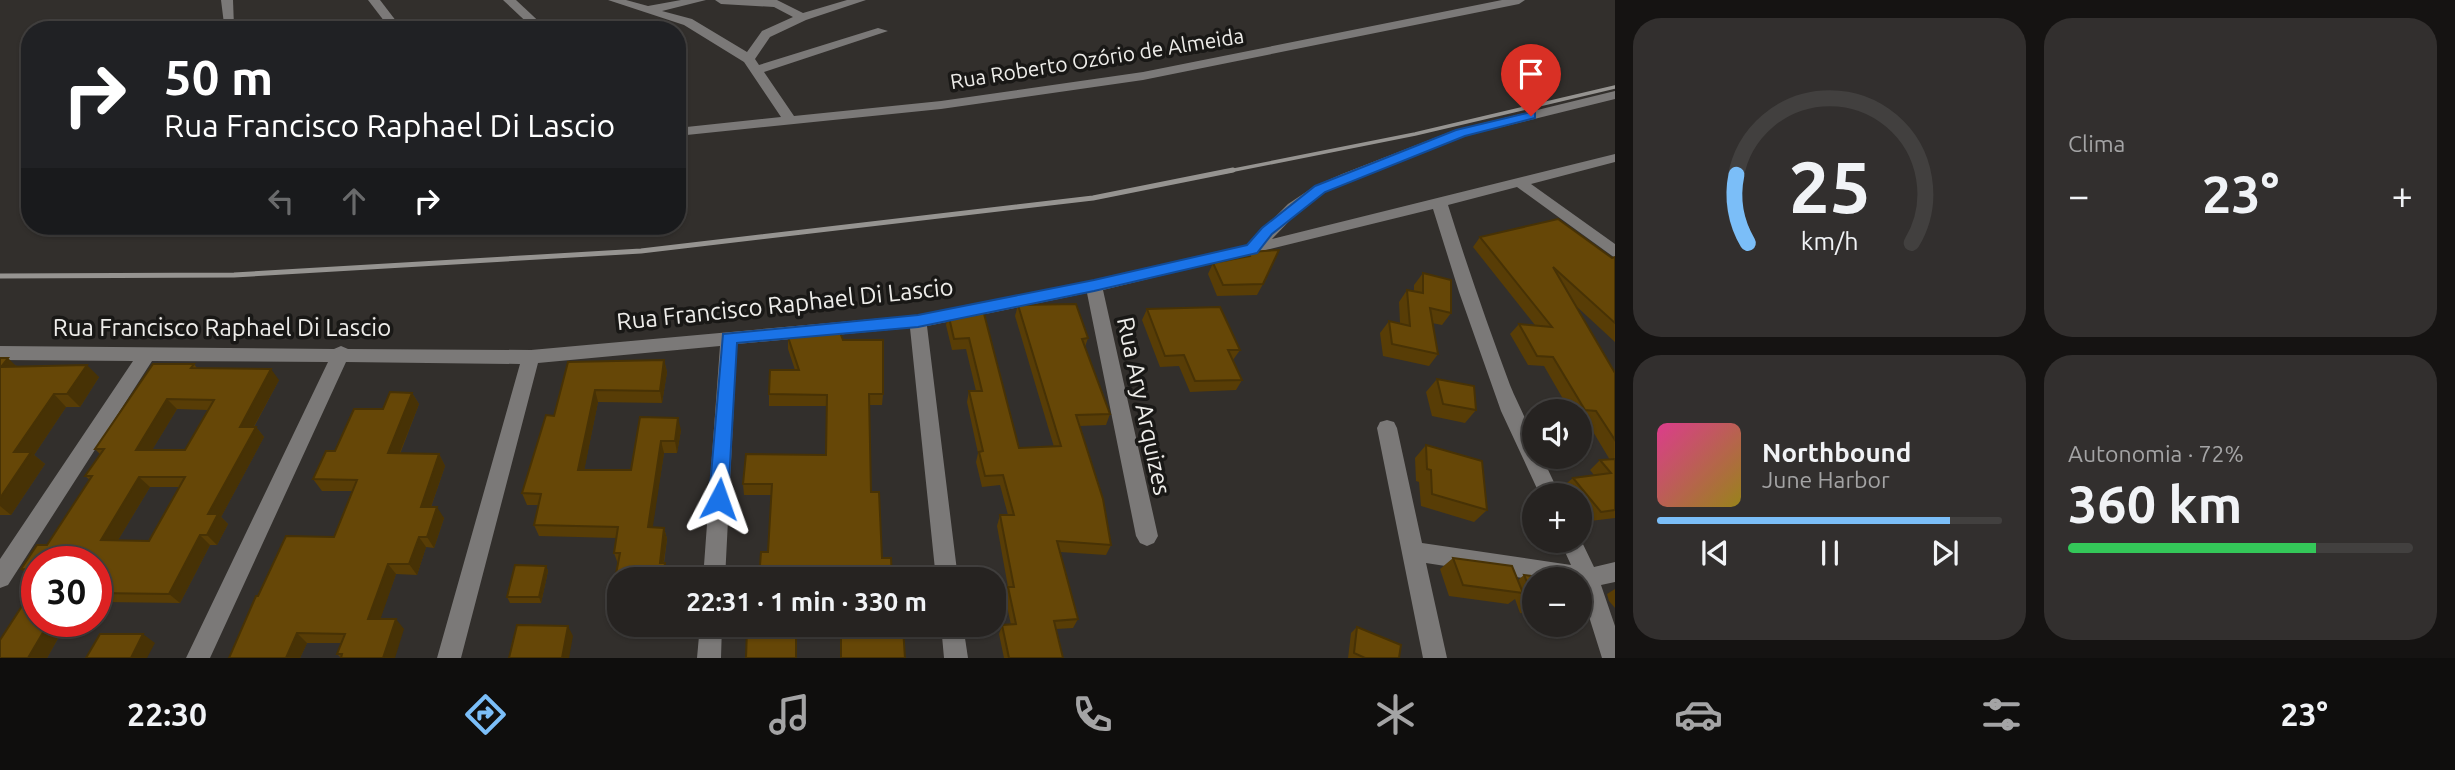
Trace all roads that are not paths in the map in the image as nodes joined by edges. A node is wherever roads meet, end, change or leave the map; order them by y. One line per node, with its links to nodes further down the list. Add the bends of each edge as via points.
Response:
1 (227, 0): 11 (street)
2 (374, 0): 12 (street)
3 (509, 0): 13 (street)
4 (614, 0): 9 (street)
5 (700, 0): 9 (street)
6 (722, 0): 10 (street, via 777,4)
7 (860, 0): 10 (street)
8 (1519, 0): 19 (street, Rua Roberto Ozório de Almeida, via 1143,76)
9 (648, 10): 14 (street)
10 (802, 17): 17 (street, via 766,34)
11 (230, 21)
12 (390, 21)
13 (532, 21)
14 (685, 21)
15 (686, 21): 17 (street)
16 (882, 32): 17 (street)
17 (753, 65): 19 (street)
18 (1615, 95): 24 (street, via 1460,133 1347,177 1293,208)
19 (790, 121): 20 (street, Rua Roberto Ozório de Almeida)
20 (686, 131)
21 (1615, 159): 22 (street, Rua Francisco Raphael Di Lascio)
22 (1519, 182): 23 (street, Rua Francisco Raphael Di Lascio); 25 (street)
23 (1439, 202): 24 (street, Rua Francisco Raphael Di Lascio); 34 (street, via 1510,411)
24 (1252, 249): 26 (street, Rua Francisco Raphael Di Lascio)
25 (1615, 253)
26 (1094, 286): 27 (street, Rua Francisco Raphael Di Lascio); 35 (street, Rua Ary Arquizes)
27 (918, 321): 28 (street, Rua Francisco Raphael Di Lascio); 38 (street)
28 (729, 338): 32 (street, Rua Francisco Raphael Di Lascio); 37 (street)
29 (0, 353): 30 (street, Rua Francisco Raphael Di Lascio)
30 (148, 353): 31 (street, Rua Francisco Raphael Di Lascio); 42 (street)
31 (341, 353): 32 (street, Rua Francisco Raphael Di Lascio); 46 (street)
32 (531, 357): 47 (street)
33 (1387, 428): 36 (street)
34 (1544, 483)
35 (1147, 537)
36 (1412, 551): 39 (street); 50 (street)
37 (715, 567)
38 (946, 567)
39 (1522, 568)
40 (1615, 572): 41 (street)
41 (1592, 577)
42 (0, 578)
43 (1592, 590): 51 (street)
44 (710, 637): 48 (street)
45 (953, 637): 49 (street)
46 (198, 658)
47 (449, 658)
48 (709, 658)
49 (956, 658)
50 (1435, 658)
51 (1614, 658)

